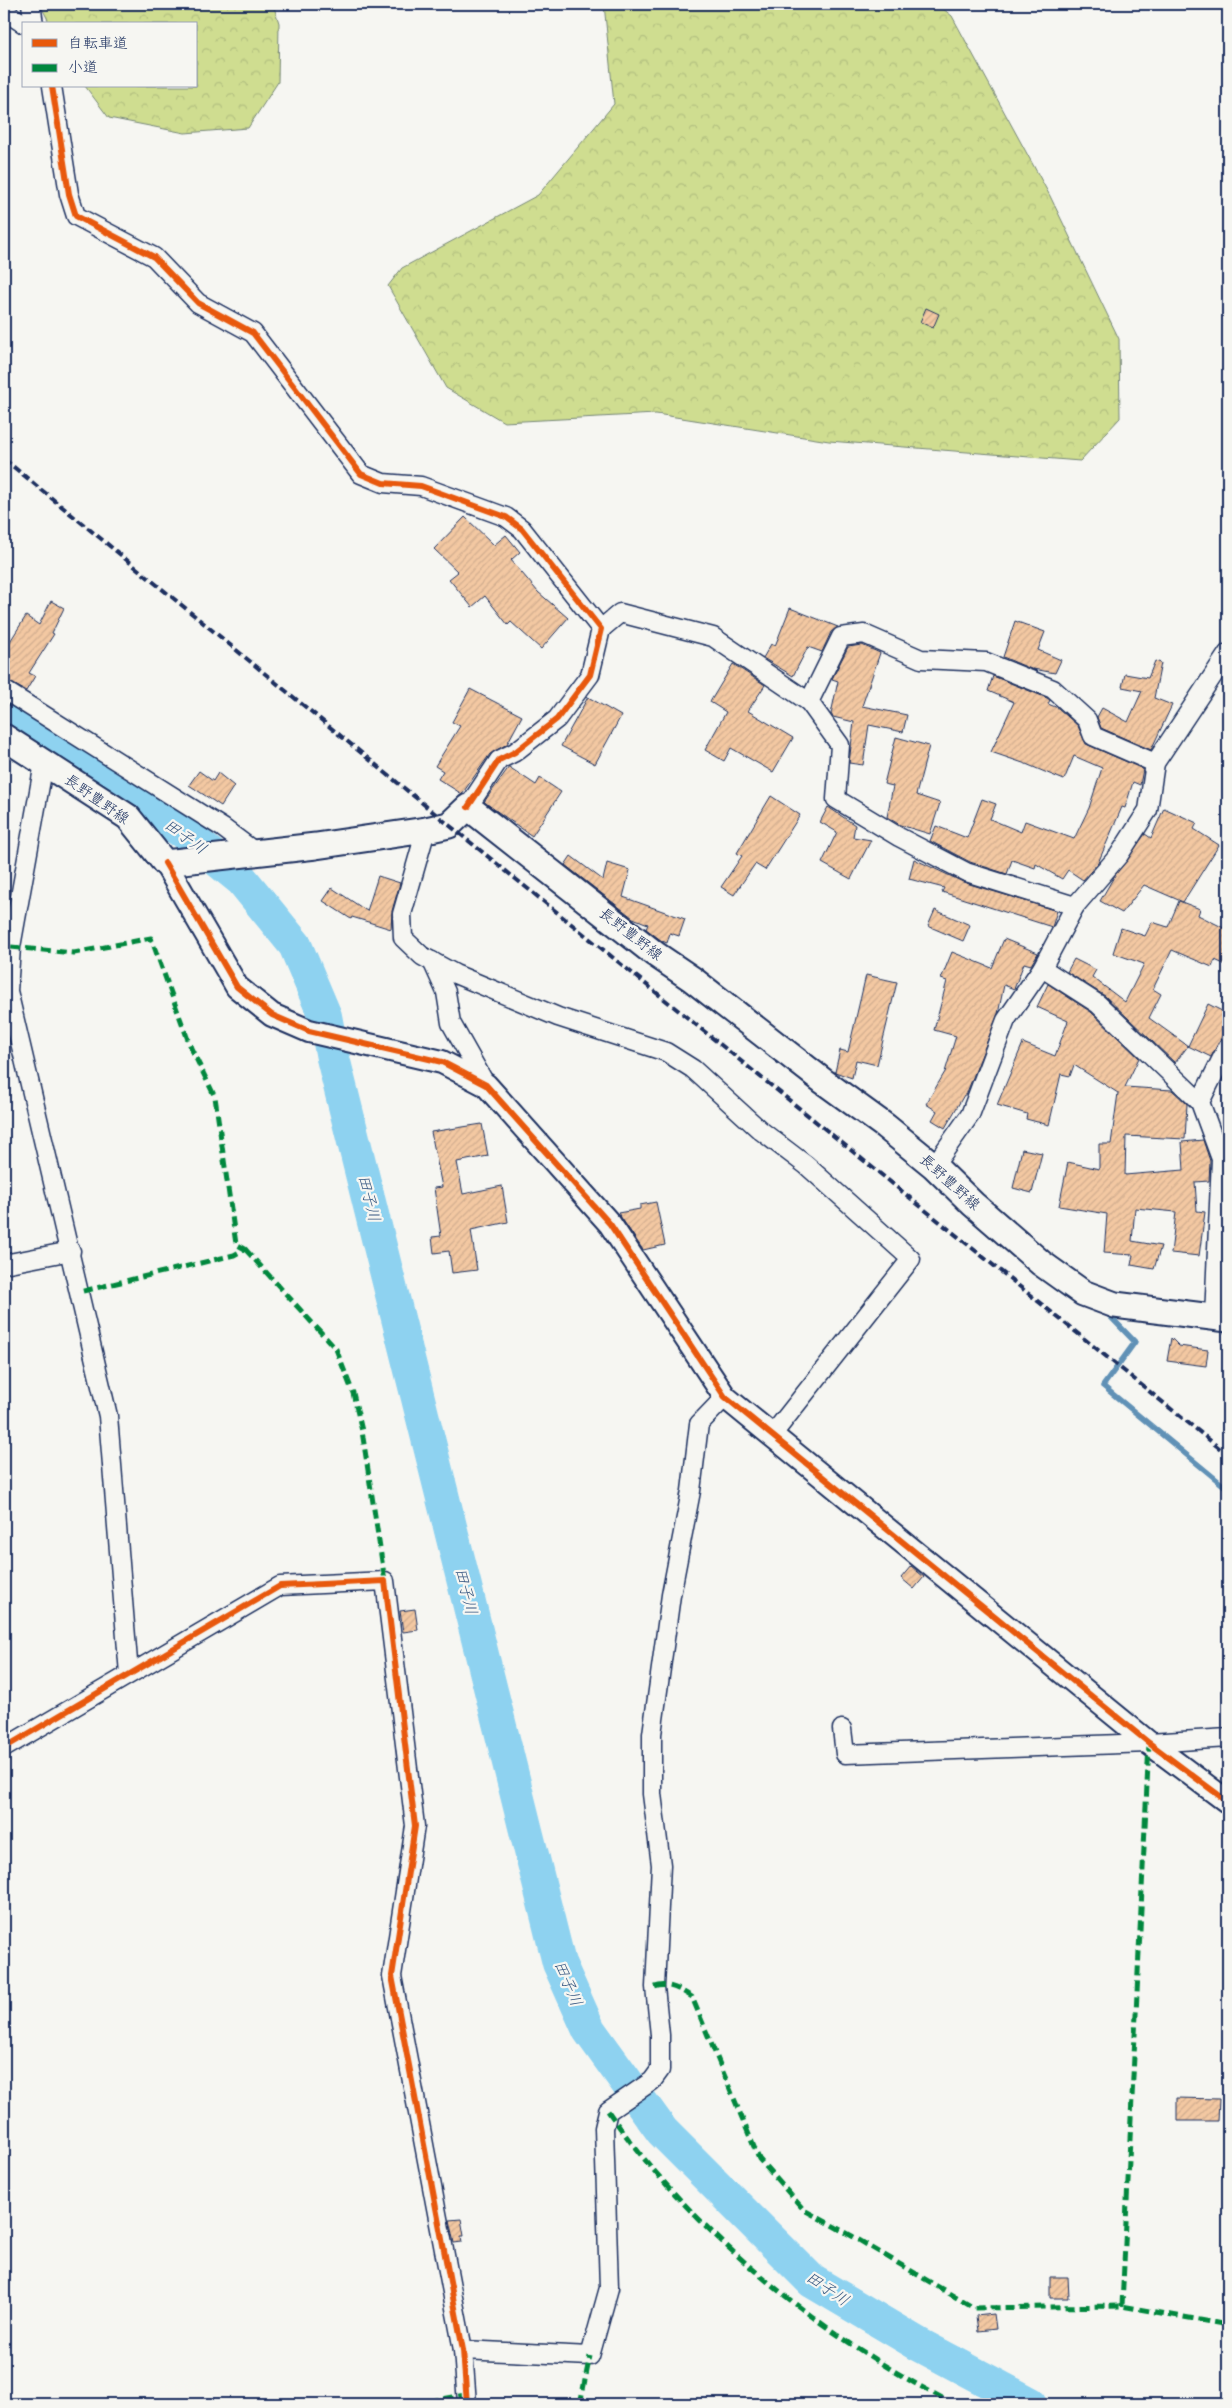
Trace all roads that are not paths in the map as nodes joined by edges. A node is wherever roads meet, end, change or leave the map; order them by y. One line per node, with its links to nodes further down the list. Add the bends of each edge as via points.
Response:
1 (32, 4): 3 (street)
2 (4, 11): 4 (street)
3 (34, 22)
4 (22, 23)
5 (52, 88): 6 (street, via 69,194 76,216 154,257 198,302 253,333 361,474 383,483 421,486 506,517 522,530)
6 (601, 629): 9 (street, via 620,613 713,637); 13 (street, via 590,676 557,718 515,752 499,760)
7 (1228, 653): 12 (street)
8 (4, 690): 15 (street, via 223,828)
9 (809, 702): 12 (street, via 841,637 864,634 920,659 986,662 1052,689 1087,720 1093,736); 17 (street, via 840,745 836,800 966,872)
10 (4, 737): 11 (main road, 長野豊野線)
11 (44, 763): 16 (main road, 長野豊野線, via 128,817); 24 (street, via 11,947 8,991)
12 (1155, 763): 17 (street, via 1148,810 1119,855)
13 (468, 807): 14 (main road, via 449,825); 23 (main road, 長野豊野線)
14 (426, 830): 15 (main road); 18 (street, via 402,914 403,938)
15 (249, 853): 16 (main road)
16 (165, 863): 21 (street, via 236,987 272,1015 309,1031 442,1062)
17 (1075, 906): 19 (street)
18 (432, 962): 21 (street, via 446,992 451,1023); 28 (street, via 558,1018 666,1052 693,1069 911,1259)
19 (1042, 968): 22 (street, via 1098,1004); 23 (street, via 1006,1020 970,1115)
20 (1228, 1046): 22 (street)
21 (486, 1085): 27 (street, via 610,1224)
22 (1200, 1102): 26 (street, via 1220,1158)
23 (934, 1166): 26 (main road, 長野豊野線, via 1041,1263 1083,1293 1115,1305)
24 (71, 1251): 25 (street); 29 (street, via 108,1416)
25 (4, 1264)
26 (1221, 1318)
27 (725, 1397): 28 (street); 35 (street, via 699,1424 652,1734 652,1794 661,1865 655,1987 660,2070 652,2081 608,2111 604,2128 609,2288 590,2356)
28 (773, 1434): 32 (street)
29 (129, 1674): 33 (street); 35 (street, via 280,1586 385,1581 414,1826 392,1976)
30 (842, 1729): 32 (street, via 845,1754)
31 (1228, 1738): 32 (street)
32 (1149, 1743): 34 (street)
33 (4, 1748)
34 (1228, 1802)
35 (463, 2350): 36 (street)
36 (467, 2404)

